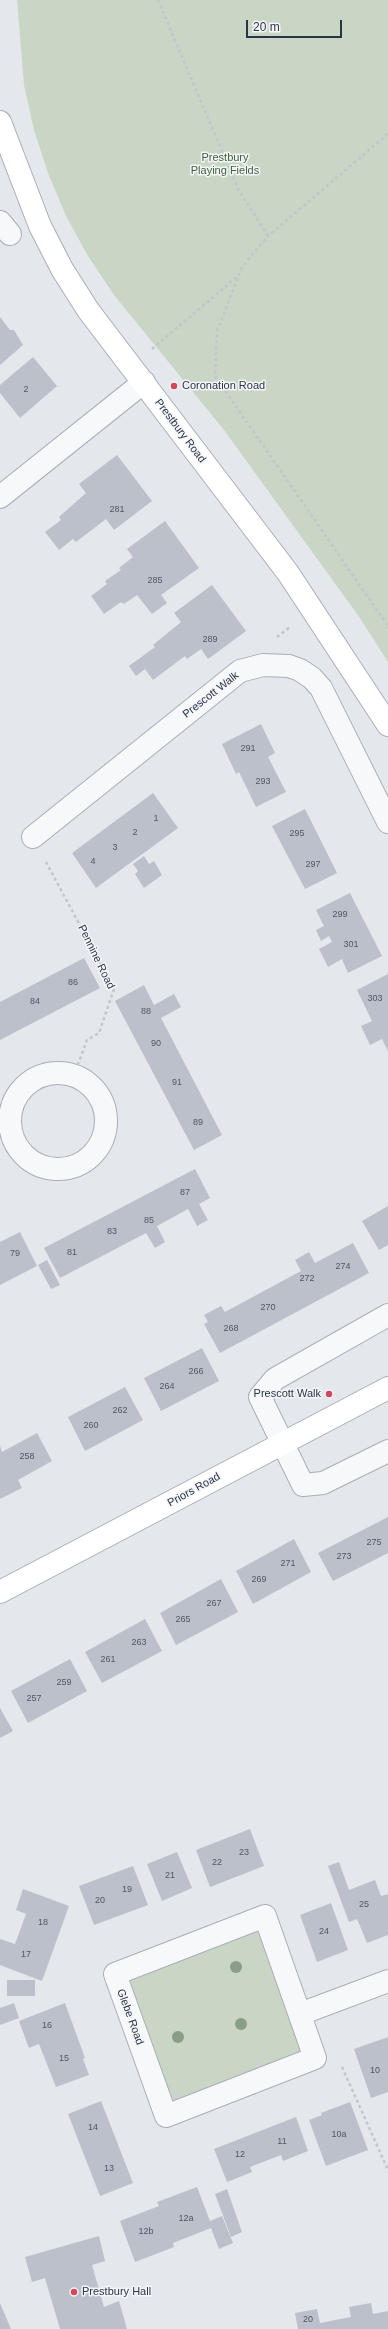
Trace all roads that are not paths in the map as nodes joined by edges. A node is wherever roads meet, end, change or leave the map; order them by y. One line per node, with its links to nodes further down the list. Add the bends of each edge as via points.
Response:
1 (0, 122): 2 (main road, Prestbury Road, via 40,226 62,269 88,310)
2 (138, 374): 3 (street); 4 (main road, Prestbury Road, via 288,573)
3 (0, 497)
4 (388, 725)
5 (388, 822): 6 (street, Prescott Walk, via 321,688 300,670 277,664 240,671)
6 (33, 837)
7 (8, 1148): 7 (street, via 13,1102 32,1080 45,1074 74,1075 86,1082 103,1104 106,1118 103,1138 91,1156 79,1165 65,1169 50,1169)
8 (388, 1315): 10 (street, via 275,1379 260,1397)
9 (388, 1388): 10 (main road, Priors Road)
10 (282, 1442): 11 (street, via 303,1484 323,1483); 12 (main road, Priors Road, via 129,1526)
11 (388, 1451)
12 (0, 1592)
13 (388, 1981): 14 (street)
14 (300, 2014): 14 (street, Glebe Road, via 315,2058 166,2116 115,1974 265,1916)

